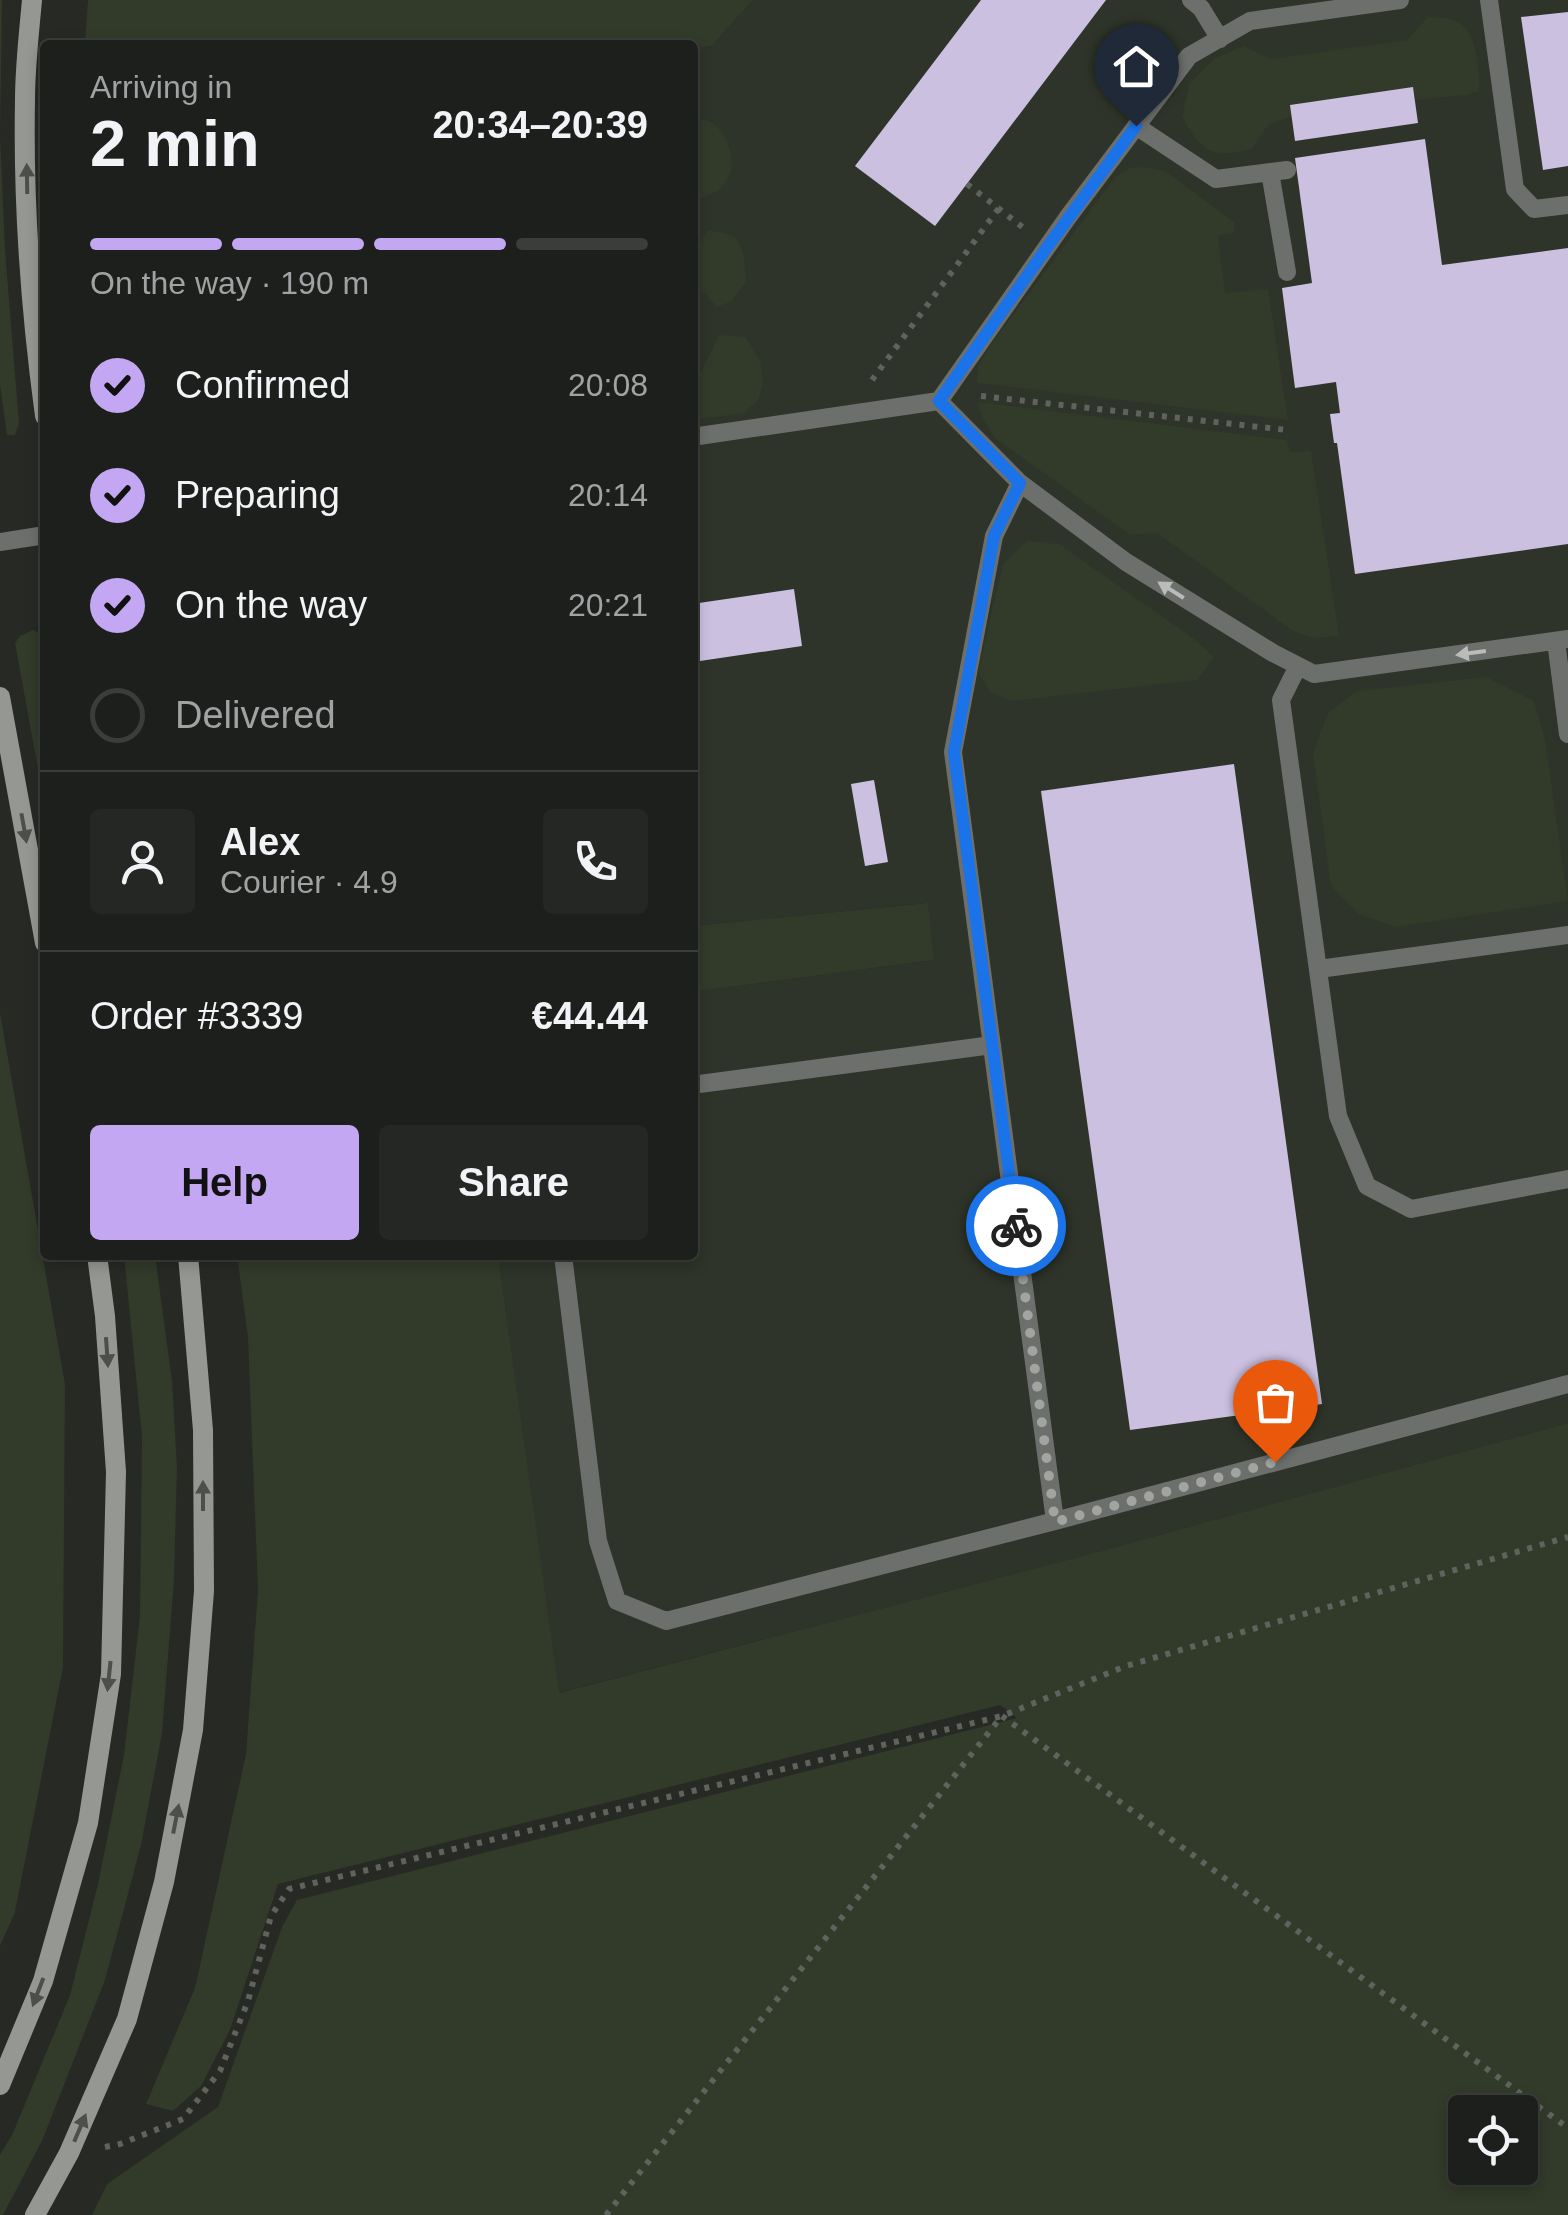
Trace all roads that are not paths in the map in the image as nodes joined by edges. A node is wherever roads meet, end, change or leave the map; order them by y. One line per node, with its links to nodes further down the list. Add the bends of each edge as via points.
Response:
1 (32, 0): 9 (main road, one-way to 1, via 25,99)
2 (1191, 0): 5 (lane)
3 (1400, 0): 5 (lane, via 1250,22)
4 (1489, 0): 7 (lane, via 1516,188 1534,209)
5 (1220, 38): 6 (lane, via 1189,56)
6 (1136, 126): 8 (lane, via 1216,179 1278,171); 10 (lane)
7 (1568, 205)
8 (1288, 272)
9 (40, 377)
10 (942, 396): 11 (lane); 12 (lane)
11 (698, 436)
12 (1020, 483): 16 (lane, one-way to 12, via 1126,562); 22 (lane, via 994,536 954,752)
13 (40, 535): 14 (lane)
14 (0, 542)
15 (1562, 640): 16 (lane, one-way to 16, via 1314,674); 18 (lane)
16 (1298, 666): 21 (lane, via 1280,700)
17 (0, 697): 19 (main road, one-way to 19)
18 (1568, 734)
19 (40, 916)
20 (1568, 935): 21 (lane)
21 (1319, 969): 24 (lane, via 1338,1116 1367,1186 1411,1209)
22 (992, 1044): 23 (lane); 29 (lane)
23 (698, 1083)
24 (1568, 1178)
25 (98, 1260): 30 (main road, one-way to 30, via 116,1472 110,1674 88,1823 43,1981)
26 (188, 1260): 31 (main road, one-way to 26, via 127,2018 164,1882 194,1730 204,1591 203,1430)
27 (563, 1260): 29 (lane, via 598,1540 616,1601 666,1622)
28 (1568, 1384): 29 (lane)
29 (1055, 1522)
30 (0, 2085)
31 (35, 2215)

